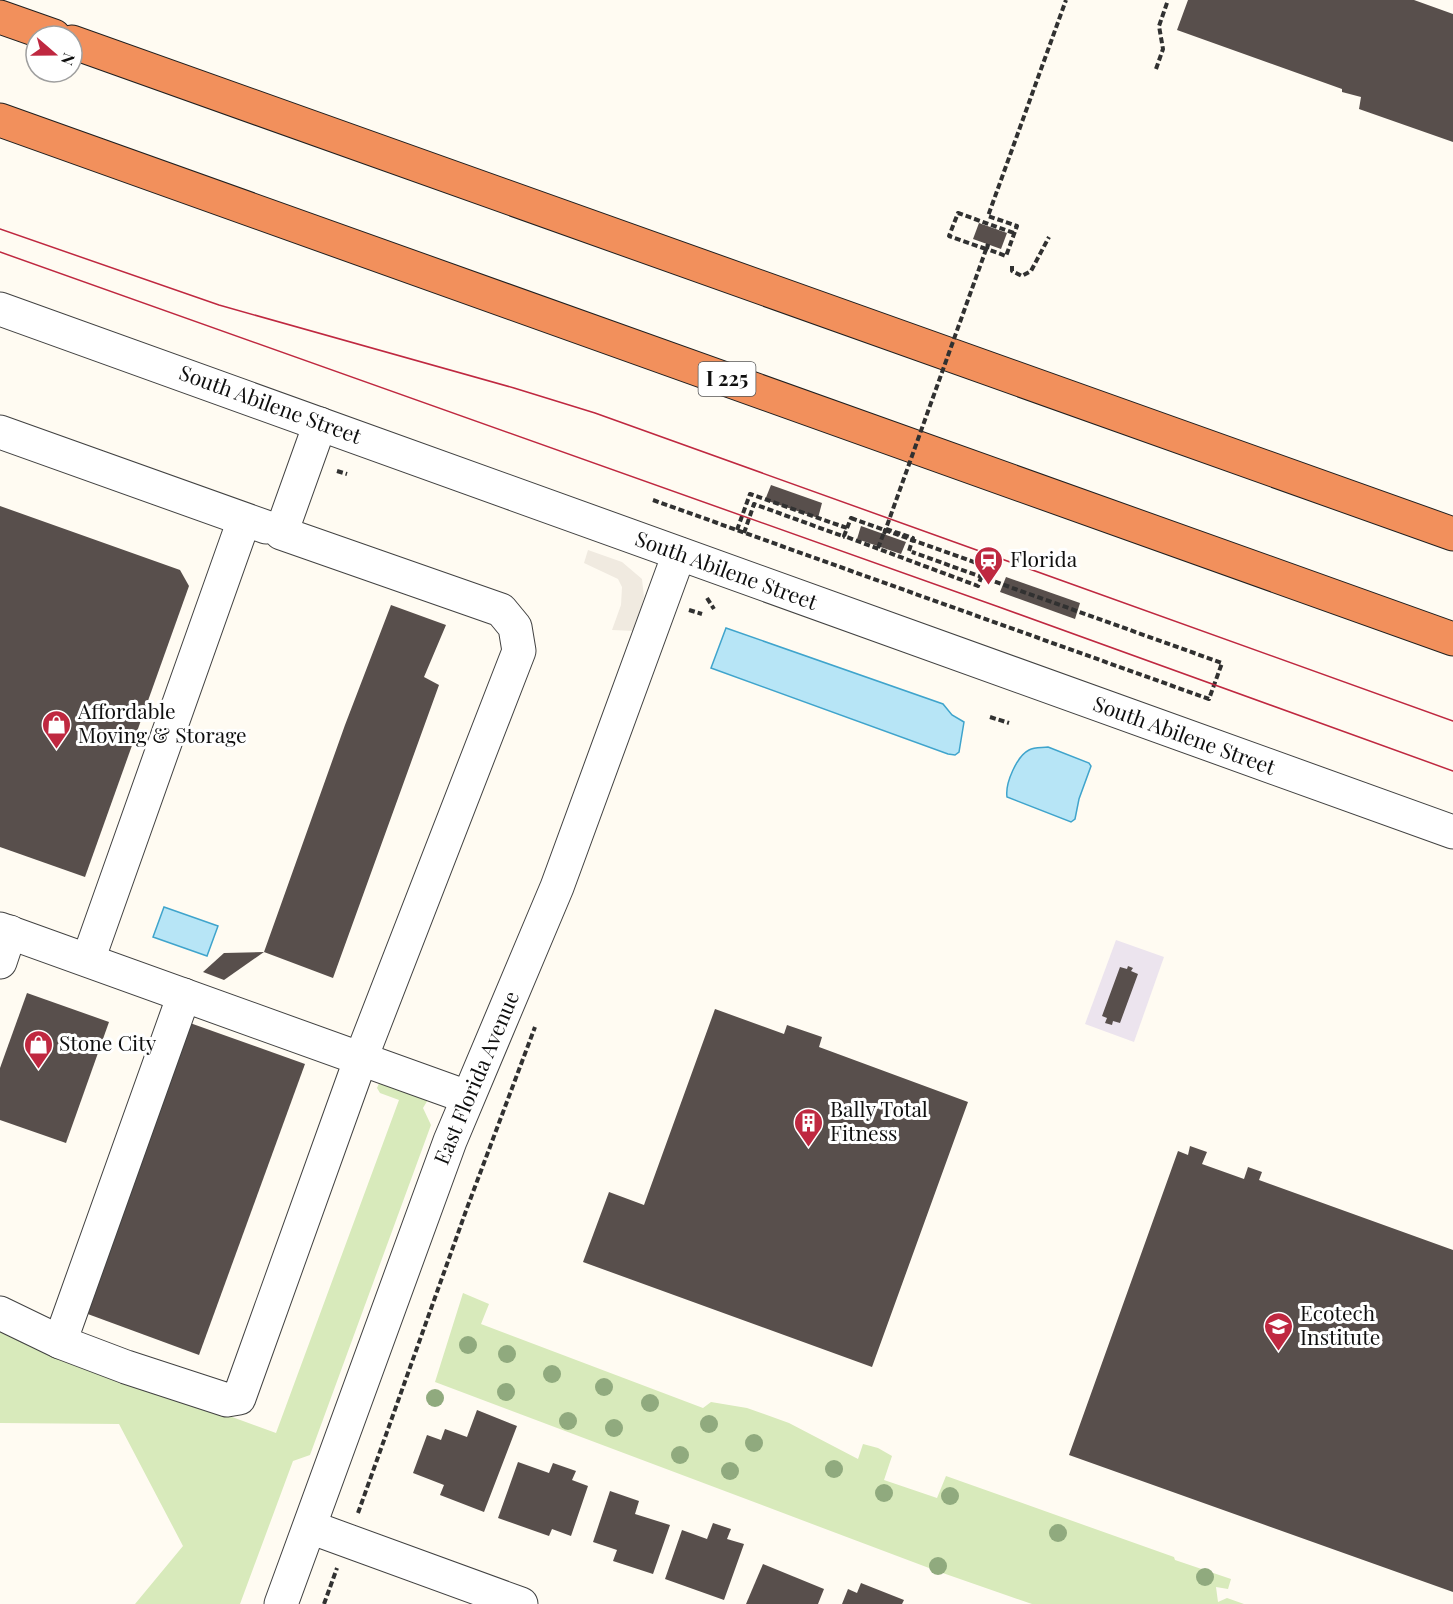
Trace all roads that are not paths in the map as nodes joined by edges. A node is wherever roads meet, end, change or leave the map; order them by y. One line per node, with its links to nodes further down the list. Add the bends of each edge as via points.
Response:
1 (0, 17): 2 (highway)
2 (24, 25)
3 (84, 46): 10 (highway)
4 (0, 120): 12 (highway, I 225)
5 (0, 309): 6 (street, South Abilene Street)
6 (320, 424): 9 (street); 11 (street, South Abilene Street)
7 (0, 432): 8 (street)
8 (244, 520): 9 (street); 15 (street)
9 (281, 533): 17 (street, via 501,610 515,627 519,651)
10 (1453, 534)
11 (679, 554): 13 (street, South Abilene Street); 18 (street, East Florida Avenue, via 557,887)
12 (1453, 639)
13 (1453, 832)
14 (3, 941): 15 (street)
15 (88, 960): 16 (street)
16 (184, 995): 17 (street); 20 (street)
17 (361, 1058): 18 (street); 20 (street, via 239,1398 227,1400)
18 (467, 1097): 21 (street, East Florida Avenue)
19 (0, 1313): 20 (street)
20 (60, 1342)
21 (310, 1527): 22 (street, East Florida Avenue); 23 (street)
22 (281, 1604)
23 (521, 1604)

